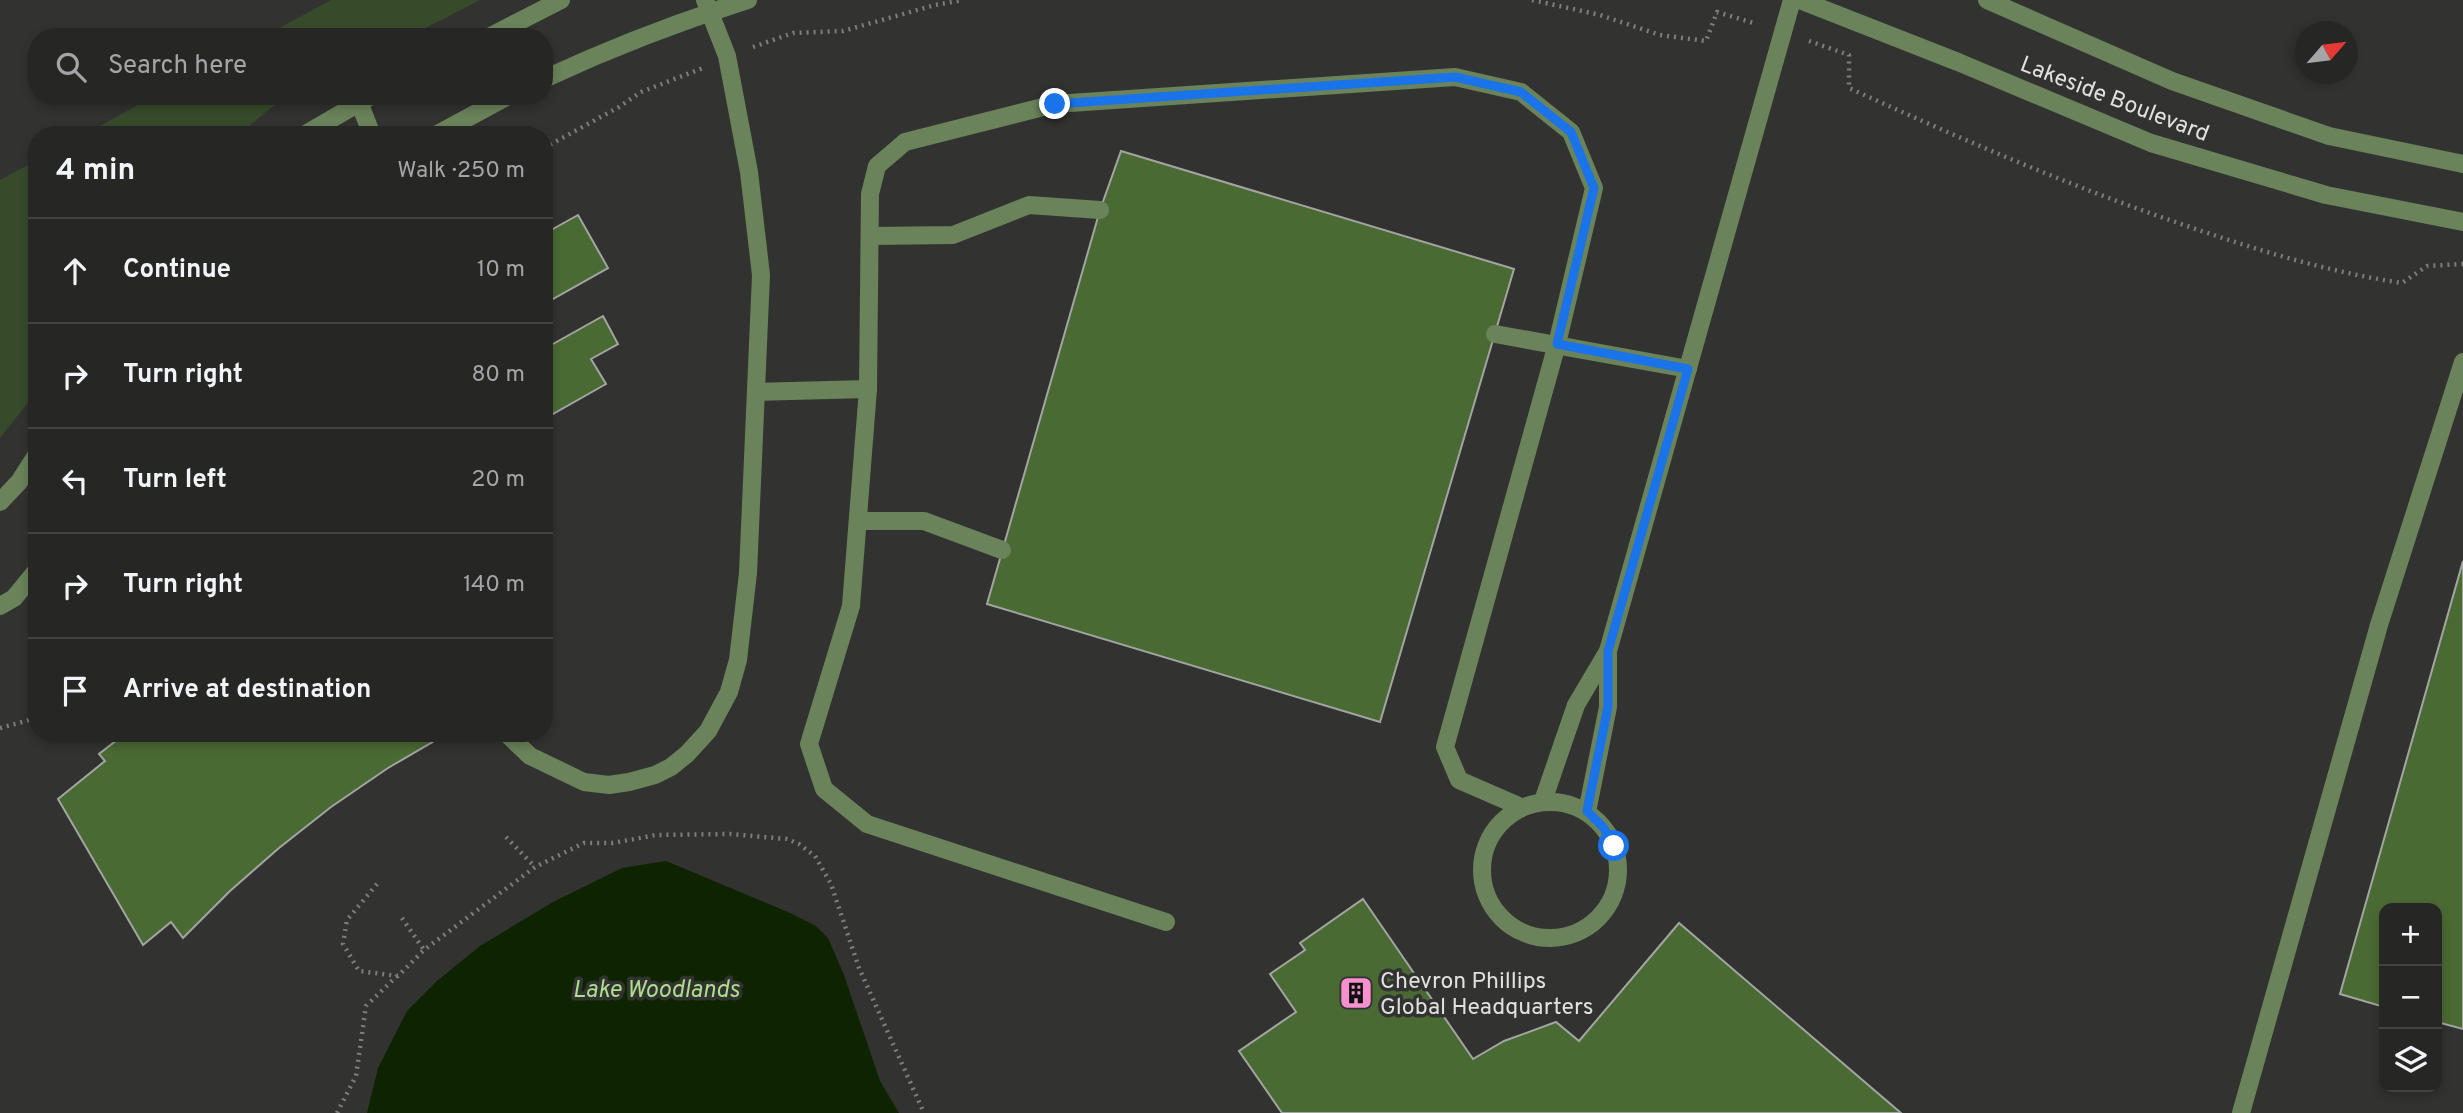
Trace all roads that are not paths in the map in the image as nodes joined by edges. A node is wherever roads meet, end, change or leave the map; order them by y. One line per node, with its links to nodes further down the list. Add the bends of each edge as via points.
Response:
1 (561, 0): 7 (street)
2 (748, 0): 6 (street)
3 (1792, 0): 22 (street)
4 (1800, 0): 17 (street, Lakeside Boulevard, via 2151,143 2326,195)
5 (1987, 0): 15 (street, Lakeside Boulevard, via 2172,81 2329,136)
6 (707, 6): 8 (street); 24 (street, via 727,56 749,172 761,275)
7 (506, 28)
8 (553, 75)
9 (355, 105): 12 (street)
10 (366, 105): 13 (street)
11 (491, 105): 14 (street)
12 (319, 126)
13 (370, 126)
14 (453, 126)
15 (2463, 164)
16 (1100, 210): 18 (street, via 1029,205 953,235)
17 (2463, 222)
18 (871, 236): 20 (street, via 870,194 877,166 905,142 1055,104 1455,77 1521,92 1571,132 1594,188); 23 (street)
19 (1495, 334): 20 (street)
20 (1557, 344): 22 (street); 35 (street, via 1445,747 1459,780)
21 (2463, 362): 25 (street)
22 (1688, 369): 32 (street)
23 (868, 388): 24 (street); 28 (street)
24 (757, 392): 33 (street, via 748,573 738,660 729,692 708,731 671,767 609,785 561,773)
25 (2455, 412): 38 (street, via 2378,625)
26 (28, 468): 27 (street)
27 (0, 502)
28 (859, 522): 29 (street, via 924,521); 37 (street, via 851,606 809,744 824,789 867,824)
29 (1002, 550)
30 (28, 581): 31 (street)
31 (0, 606)
32 (1608, 651): 34 (street, via 1576,705); 36 (street, via 1608,707)
33 (515, 742)
34 (1543, 801): 35 (street); 36 (street)
35 (1521, 807): 36 (street, via 1489,838 1482,860 1483,883 1490,904 1505,921 1524,933 1546,938 1569,936 1589,926 1605,911 1615,891 1619,869 1614,846)
36 (1587, 811)
37 (1166, 922)
38 (2241, 1113)

